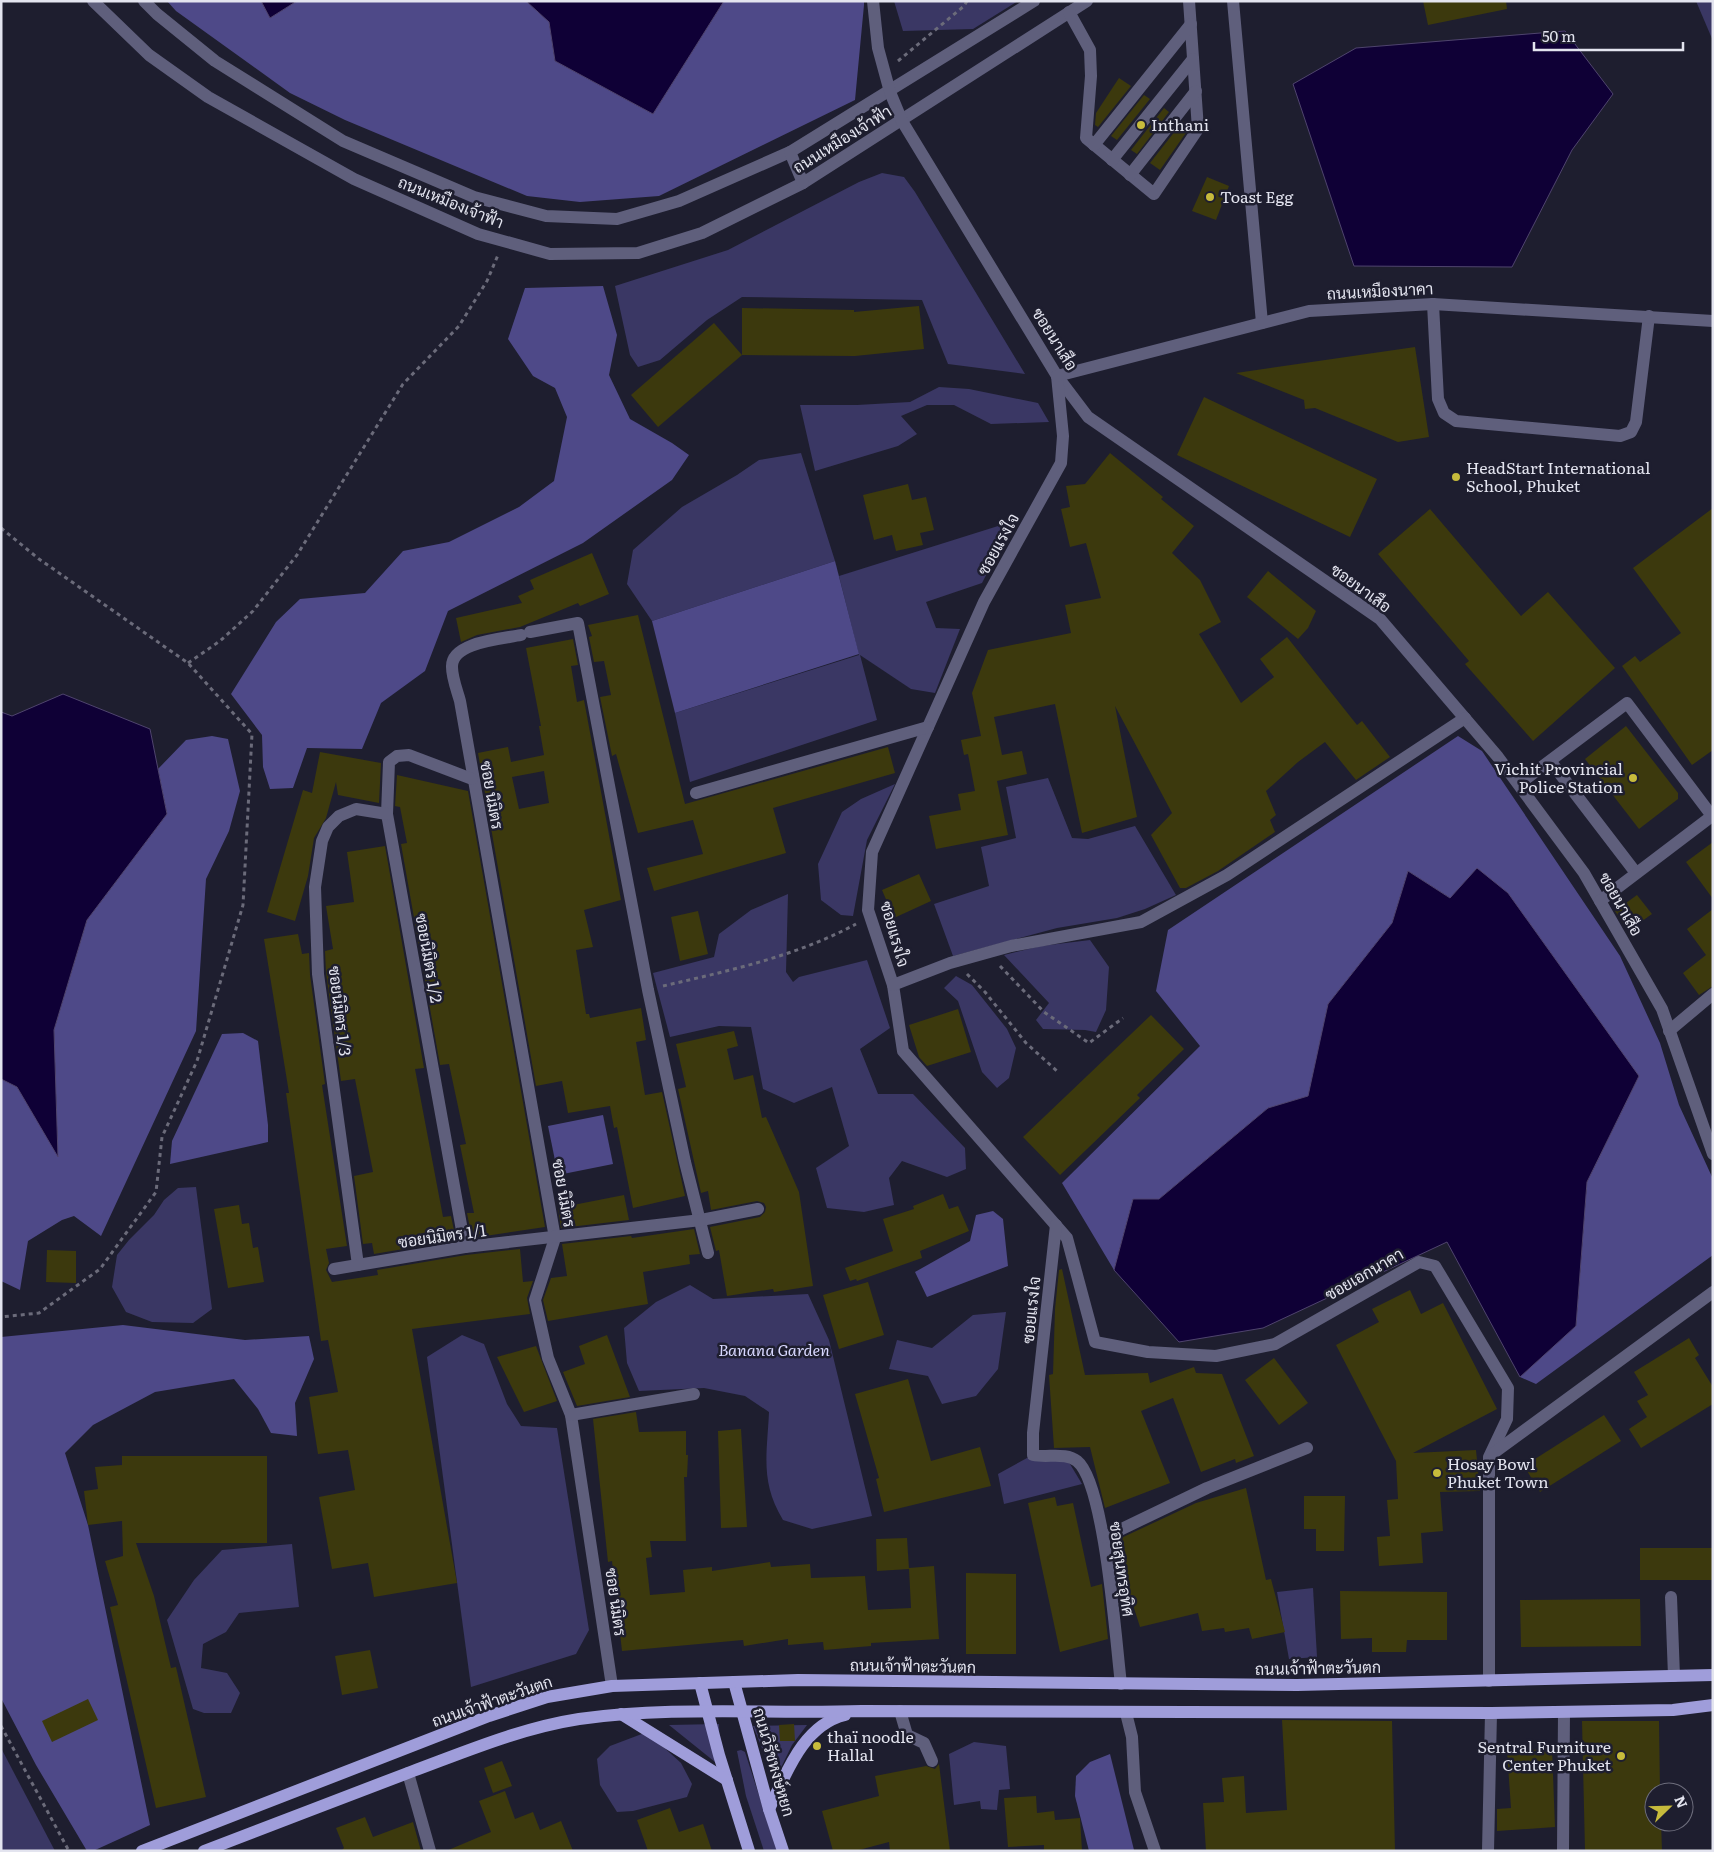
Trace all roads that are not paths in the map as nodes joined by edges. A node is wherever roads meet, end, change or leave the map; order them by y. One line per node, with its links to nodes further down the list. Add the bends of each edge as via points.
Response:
1 (93, 1): 18 (street, ถนนเหมืองเจ้าฟ้า, via 149,55 208,97 354,179 478,234 550,254 638,253 702,233)
2 (144, 1): 15 (street, ถนนเหมืองเจ้าฟ้า, via 215,61 343,141 474,197 546,216 617,219 679,201)
3 (873, 1): 12 (street, ซอยนาเสือ, via 878,48)
4 (1034, 1): 12 (street, ถนนเหมืองเจ้าฟ้า)
5 (1087, 1): 8 (street, ถนนเหมืองเจ้าฟ้า)
6 (1189, 1): 9 (street)
7 (1236, 3): 22 (street)
8 (1069, 12): 13 (street, ถนนเหมืองเจ้าฟ้า); 14 (street, via 1090,50 1086,138)
9 (1191, 24): 10 (street); 14 (street)
10 (1193, 59): 11 (street); 16 (street)
11 (1196, 91): 17 (street); 17 (street, via 1198,129 1154,194)
12 (890, 92): 13 (street, ซอยนาเสือ); 15 (street, ถนนเหมืองเจ้าฟ้า)
13 (902, 122): 18 (street, ถนนเหมืองเจ้าฟ้า); 23 (street, ซอยนาเสือ)
14 (1094, 145): 16 (street)
15 (790, 152): 18 (street)
16 (1112, 160): 17 (street)
17 (1130, 174)
18 (803, 183)
19 (1433, 304): 20 (street, ถนนเหมืองนาคา); 20 (street, via 1438,399 1444,413 1456,421 1620,436 1631,432 1636,422); 22 (street, ถนนเหมืองนาคา, via 1309,311)
20 (1649, 316): 21 (street, ถนนเหมืองนาคา)
21 (1713, 321)
22 (1262, 323): 23 (street, ถนนเหมืองนาคา)
23 (1057, 376): 24 (street, ซอยนาเสือ, via 1088,417 1380,619); 25 (street, ซอยแรงใจ, via 1063,436 1061,462 984,602)
24 (1465, 718): 28 (street, ซอยนาเสือ); 33 (street, via 1226,875 1141,922 987,953)
25 (928, 727): 29 (street); 33 (street, ซอยแรงใจ, via 872,852 868,910)
26 (1550, 762): 28 (street); 31 (street); 31 (street, via 1627,704 1712,816)
27 (472, 779): 30 (street, ซอยนิมิตร 1/2, via 409,755 397,756 389,762); 38 (street, ซอย นิมิตร, via 452,667 453,656 472,645 578,623 648,990 685,1162); 40 (street, ซอย นิมิตร)
28 (1519, 784): 32 (street, ซอยนาเสือ)
29 (696, 793)
30 (387, 814): 41 (street, ซอยนิมิตร 1/2); 43 (street, ซอยนิมิตร 1/3, via 356,809 339,816 328,827 322,841 315,887 318,974)
31 (1636, 873): 32 (street)
32 (1600, 900): 35 (street, ซอยนาเสือ, via 1662,1009)
33 (893, 986): 39 (street, ซอยแรงใจ, via 903,1051)
34 (1713, 994): 35 (street)
35 (1669, 1030): 36 (street, ซอยนาเสือ)
36 (1713, 1154)
37 (758, 1209): 38 (street, ซอยนิมิตร 1/1)
38 (701, 1220): 40 (street, ซอยนิมิตร 1/1); 42 (street)
39 (1056, 1224): 49 (street, ซอยเอกนาคา, via 1067,1238 1096,1342 1148,1352 1216,1356 1275,1344 1419,1262 1435,1266 1508,1388 1507,1419); 50 (street, ซอยแรงใจ, via 1033,1433 1034,1455 1046,1458 1069,1456)
40 (555, 1238): 41 (street, ซอยนิมิตร 1/1); 47 (street, ซอย นิมิตร, via 535,1300 548,1358)
41 (465, 1247): 43 (street, ซอยนิมิตร 1/1)
42 (708, 1253)
43 (358, 1265): 44 (street, ซอยนิมิตร 1/1)
44 (334, 1269)
45 (1713, 1292): 49 (street)
46 (694, 1394): 47 (street)
47 (572, 1415): 59 (street, ซอย นิมิตร)
48 (1307, 1448): 51 (street, via 1207,1488)
49 (1489, 1457): 55 (street, ซอยเอกนาคา)
50 (1078, 1462): 51 (street, ซอยสุนทรอุทิศ, via 1086,1471)
51 (1104, 1537): 58 (street, ซอยสุนทรอุทิศ)
52 (1671, 1597): 54 (street)
53 (1713, 1675): 54 (main road, ถนนเจ้าฟ้าตะวันตก)
54 (1674, 1676): 55 (main road, ถนนเจ้าฟ้าตะวันตก)
55 (1489, 1681): 58 (main road, ถนนเจ้าฟ้าตะวันตก)
56 (734, 1682): 57 (main road, ถนนเจ้าฟ้าตะวันตก); 58 (main road, ถนนเจ้าฟ้าตะวันตก); 64 (main road, ถนนวิรัชหงษ์หยก)
57 (700, 1683): 59 (main road, ถนนเจ้าฟ้าตะวันตก); 61 (main road)
58 (1121, 1684)
59 (612, 1686): 73 (main road, ถนนเจ้าฟ้าตะวันตก, via 547,1697 490,1716)
60 (1713, 1705): 65 (main road, via 1673,1710)
61 (708, 1711): 64 (main road); 68 (main road, via 664,1710); 71 (main road)
62 (862, 1711): 63 (main road); 64 (main road); 72 (main road, via 835,1717 812,1732 787,1770)
63 (900, 1711): 66 (main road); 69 (street, via 907,1735 924,1743)
64 (742, 1712): 72 (main road, ถนนวิรัชหงษ์หยก)
65 (1564, 1712): 67 (main road); 80 (street)
66 (1126, 1713): 67 (main road); 78 (street, via 1132,1737 1135,1792)
67 (1491, 1713): 79 (street)
68 (621, 1714): 70 (main road, via 525,1731); 71 (main road)
69 (932, 1761)
70 (408, 1773): 74 (main road); 75 (street)
71 (726, 1780): 76 (main road)
72 (769, 1809): 77 (main road, ถนนวิรัชหงษ์หยก)
73 (142, 1851)
74 (204, 1851)
75 (430, 1851)
76 (749, 1851)
77 (783, 1851)
78 (1155, 1851)
79 (1488, 1851)
80 (1563, 1851)

